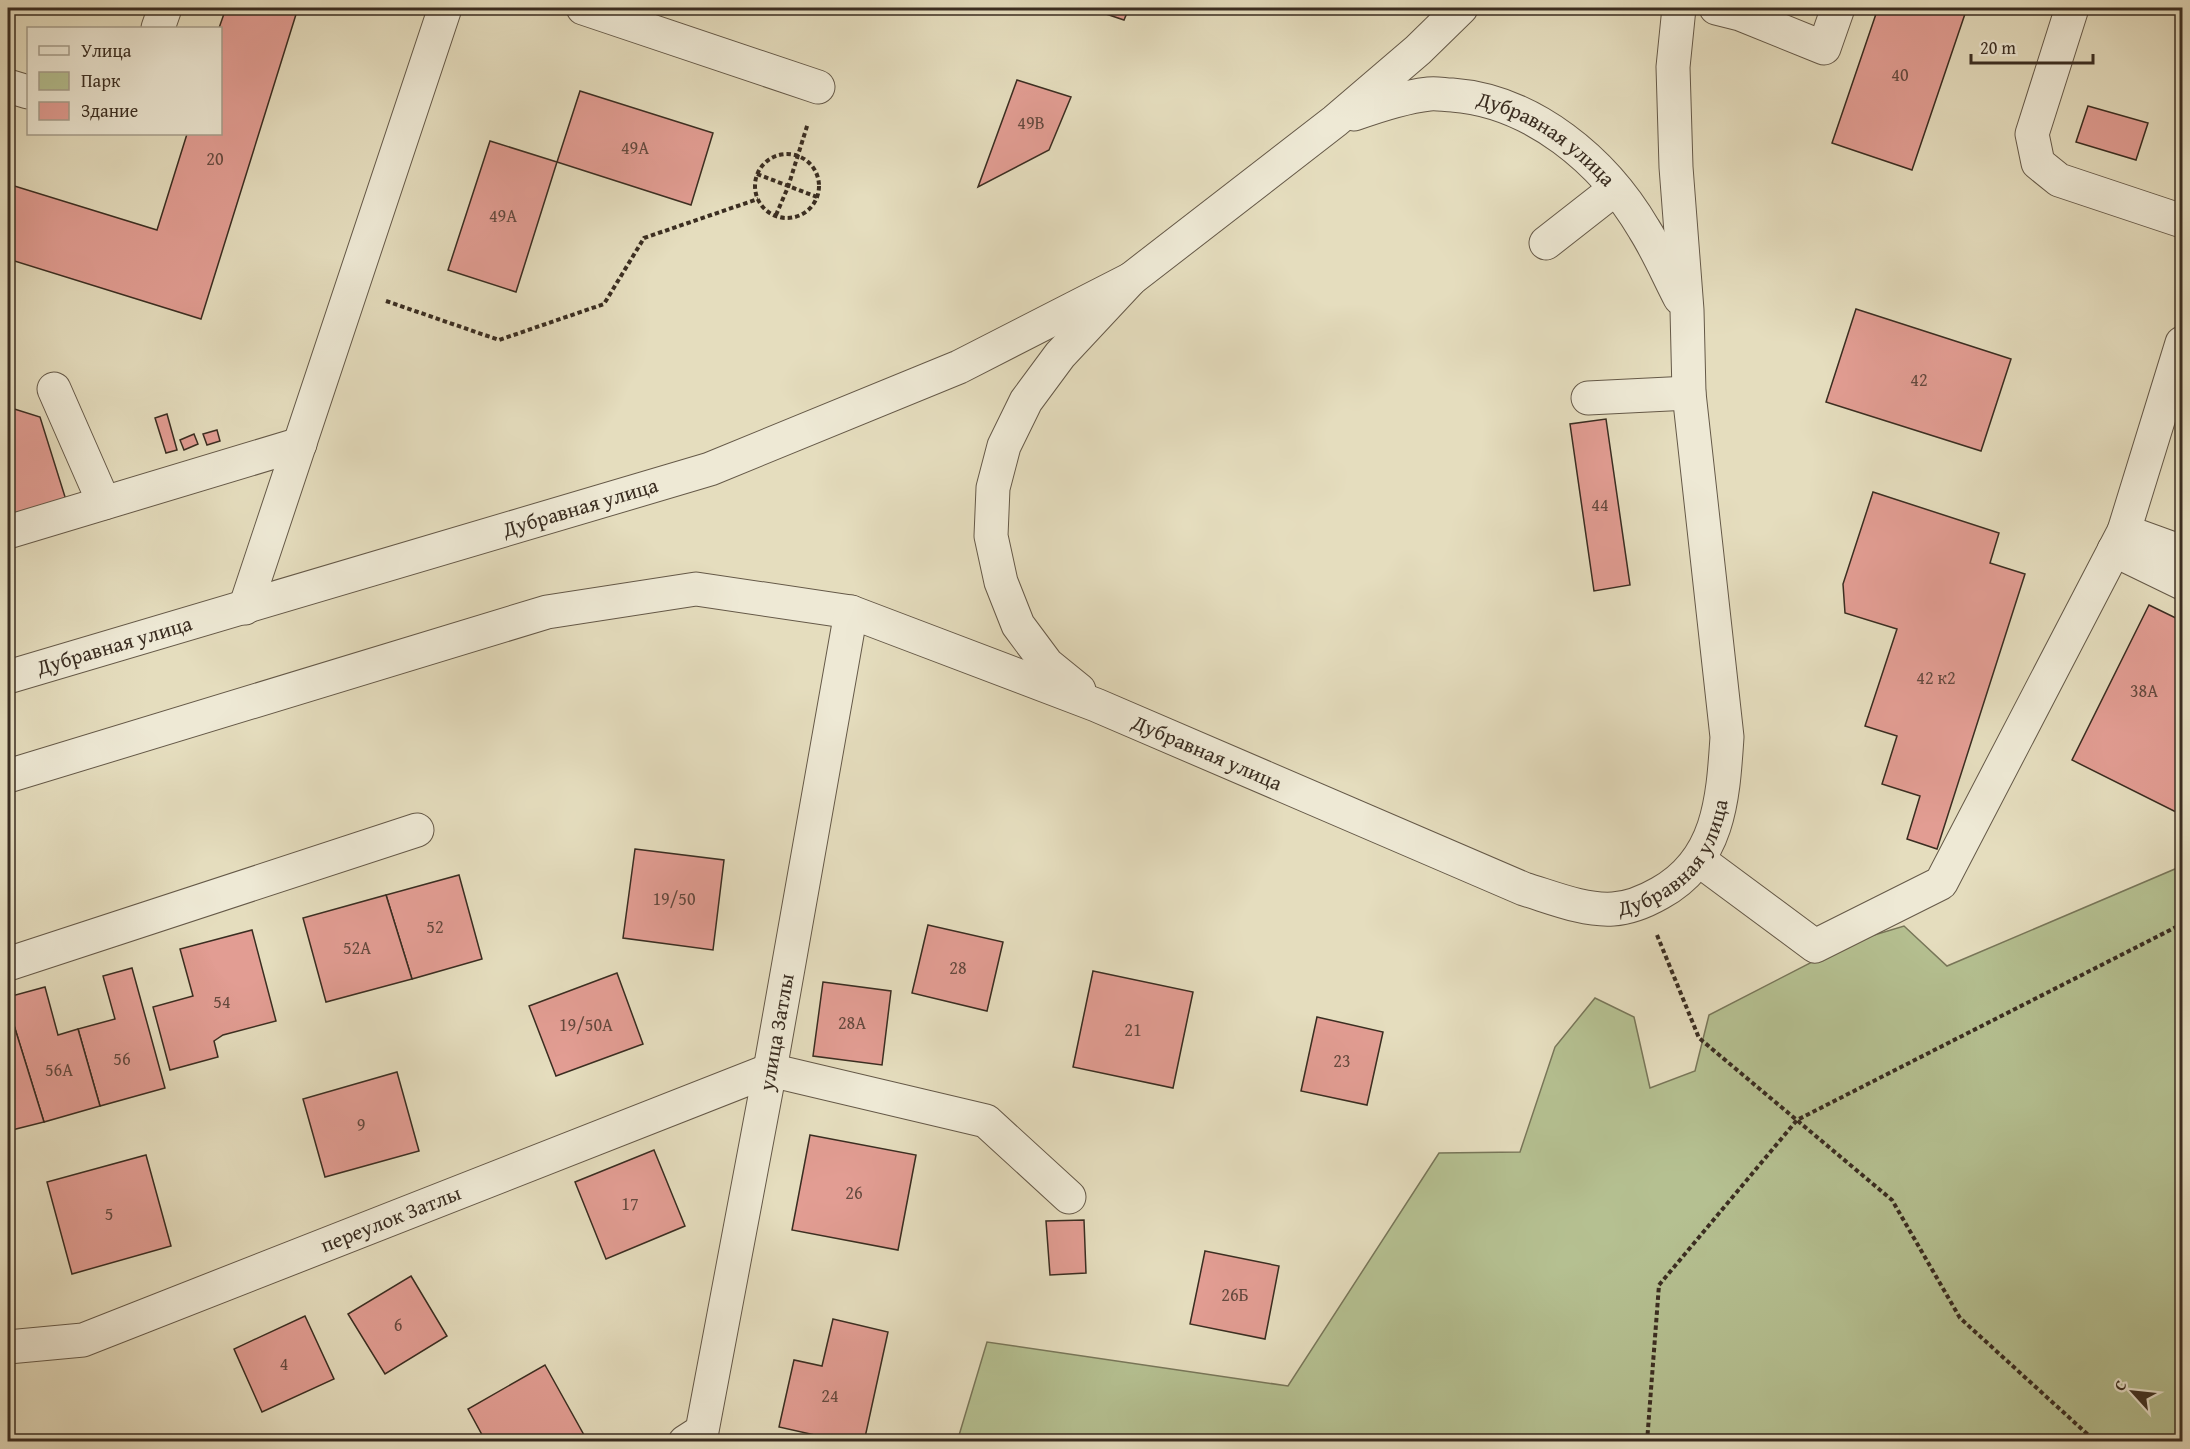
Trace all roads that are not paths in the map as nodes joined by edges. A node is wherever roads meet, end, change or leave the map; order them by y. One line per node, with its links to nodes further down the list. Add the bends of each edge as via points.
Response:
1 (165, 8): 9 (street)
2 (445, 8): 23 (street)
3 (583, 8): 11 (street)
4 (1461, 8): 13 (street, Дубравная улица)
5 (1679, 8): 18 (street, Дубравная улица, via 1673,67 1675,156)
6 (1716, 8): 7 (street, via 1824,48)
7 (1838, 8)
8 (2072, 8): 15 (street, via 2032,134 2038,163 2059,180)
9 (159, 27)
10 (8, 86): 12 (street)
11 (818, 87)
12 (27, 92)
13 (1335, 122): 14 (street, Дубравная улица, via 1412,97 1475,97 1512,109 1546,127 1583,154); 17 (street, Дубравная улица)
14 (1615, 189): 16 (street); 18 (street, Дубравная улица, via 1644,228)
15 (2182, 221)
16 (1546, 243)
17 (1131, 279): 29 (street, Дубравная улица, via 959,368 710,469); 32 (street, Дубравная улица, via 1060,355 1026,401 1004,446 993,488 991,536 1001,582 1018,625 1047,664)
18 (1687, 310): 21 (street, Дубравная улица)
19 (2182, 343): 26 (street)
20 (54, 389): 24 (street)
21 (1689, 393): 22 (street); 35 (street, Дубравная улица, via 1727,737 1724,788 1714,828)
22 (1588, 398)
23 (300, 444): 24 (street); 29 (street)
24 (104, 503): 25 (street)
25 (8, 532)
26 (2119, 541): 27 (street); 28 (street); 35 (street, via 1941,883 1815,946)
27 (2182, 552)
28 (2182, 583)
29 (246, 608): 31 (street, Дубравная улица)
30 (851, 612): 32 (street, Дубравная улица); 33 (street, Дубравная улица, via 696,589 547,612); 37 (street, улица Затлы)
31 (8, 677)
32 (1096, 705): 35 (street, Дубравная улица, via 1524,889 1575,905 1613,909 1644,902 1674,885)
33 (8, 776)
34 (417, 830): 36 (street)
35 (1699, 860)
36 (8, 964)
37 (770, 1070): 38 (street, via 986,1121); 39 (street, переулок Затлы, via 83,1340); 40 (street, улица Затлы, via 702,1431)
38 (1069, 1197)
39 (8, 1347)
40 (685, 1442)

